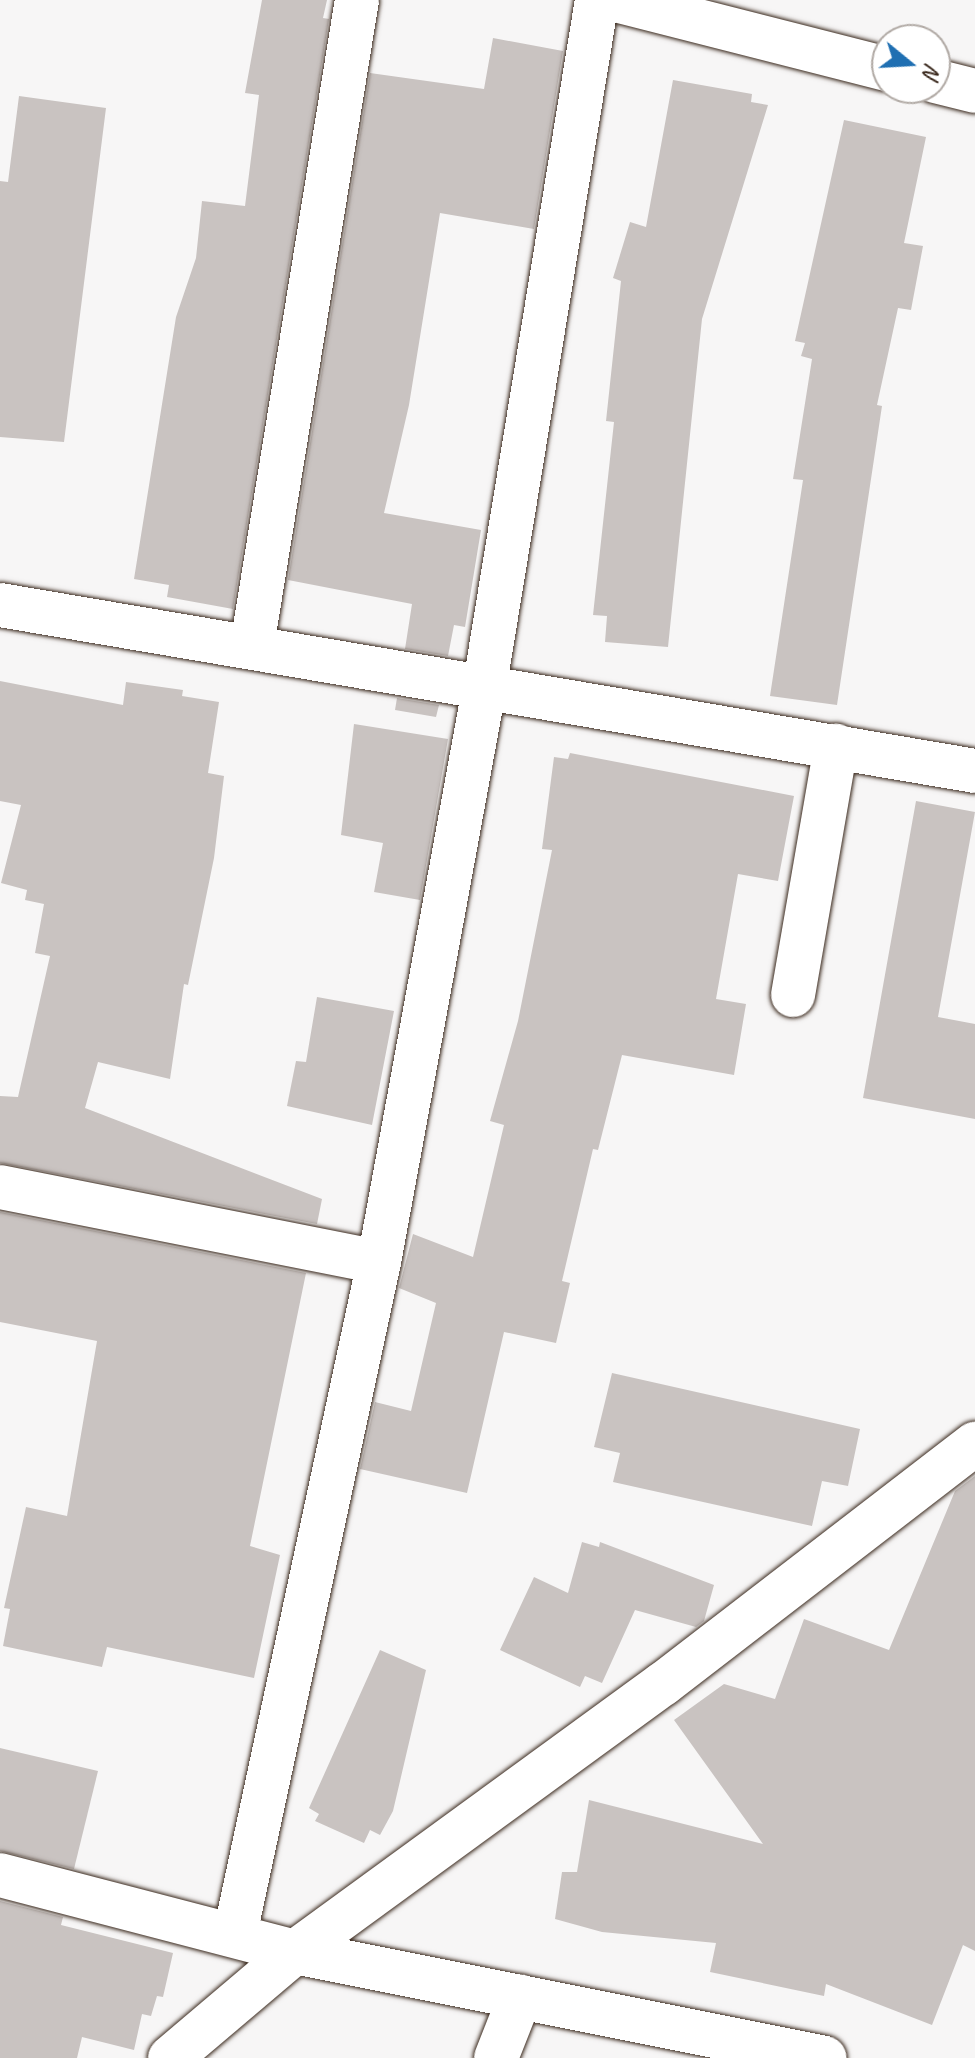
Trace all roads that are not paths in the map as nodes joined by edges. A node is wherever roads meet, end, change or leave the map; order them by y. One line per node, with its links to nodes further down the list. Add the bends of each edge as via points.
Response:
1 (357, 0): 8 (street)
2 (597, 0): 9 (street)
3 (616, 0): 4 (street)
4 (871, 65)
5 (951, 85): 6 (street)
6 (975, 91)
7 (0, 605): 8 (street)
8 (252, 646): 9 (street)
9 (485, 684): 10 (street); 14 (street)
10 (836, 746): 11 (street); 12 (street)
11 (975, 771)
12 (793, 995)
13 (0, 1187): 14 (street)
14 (379, 1262): 17 (street)
15 (975, 1444): 18 (street, via 663,1684)
16 (0, 1875): 17 (street)
17 (235, 1934): 18 (street)
18 (295, 1952): 19 (street); 20 (street)
19 (520, 1997): 21 (street); 22 (street)
20 (170, 2058)
21 (496, 2058)
22 (825, 2058)

